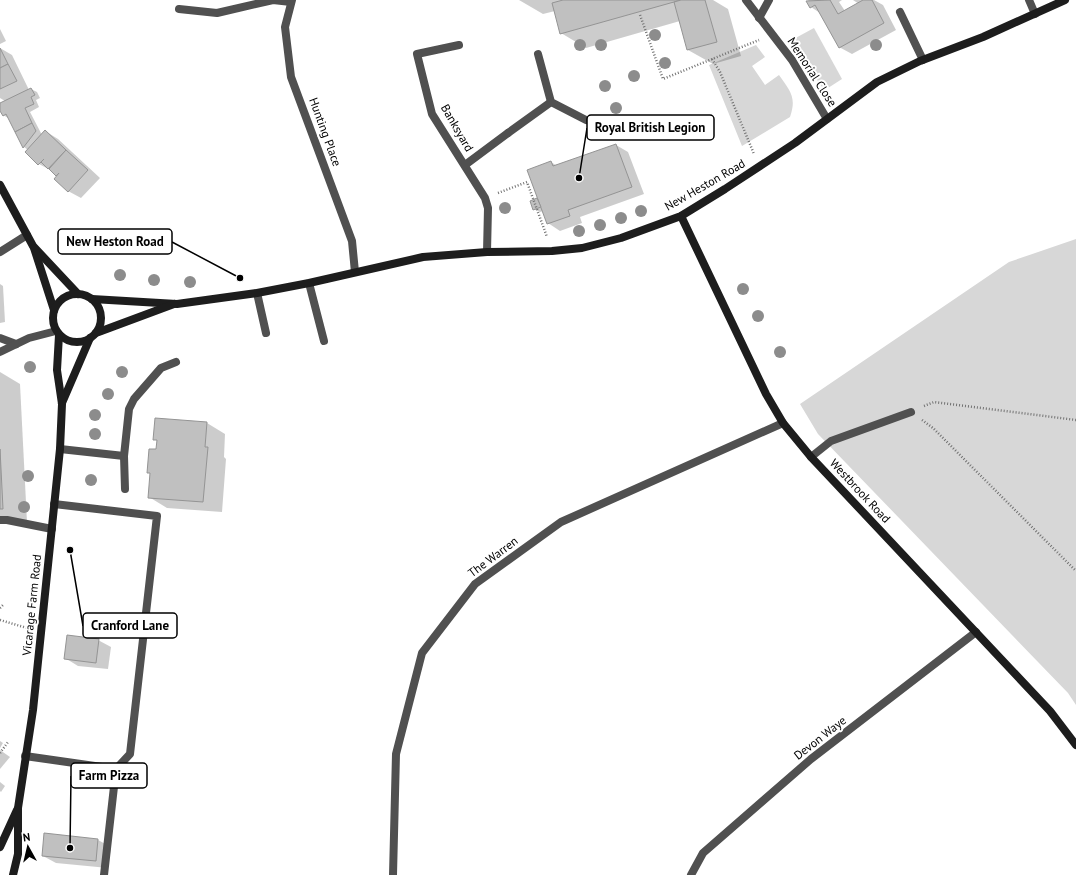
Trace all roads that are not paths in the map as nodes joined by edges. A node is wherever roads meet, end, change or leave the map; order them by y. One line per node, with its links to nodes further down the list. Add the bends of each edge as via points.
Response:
1 (746, 0): 9 (street, Memorial Close)
2 (769, 0): 9 (street)
3 (1029, 0): 8 (street)
4 (1065, 0): 8 (street, New Heston Road)
5 (292, 1): 6 (street, via 273,0 217,13); 23 (street, Hunting Place, via 285,27 291,77 352,241)
6 (179, 9)
7 (900, 12): 12 (street)
8 (1035, 14): 12 (street, New Heston Road)
9 (759, 18): 15 (street, Memorial Close, via 792,60)
10 (459, 45): 16 (street, Banksyard, via 417,54 432,114)
11 (538, 54): 13 (street)
12 (923, 60): 15 (street, New Heston Road, via 877,82)
13 (551, 102): 14 (street); 16 (street)
14 (586, 120)
15 (828, 120): 18 (street, New Heston Road)
16 (464, 165): 22 (street, Banksyard, via 485,198 488,208)
17 (0, 185): 19 (street)
18 (681, 216): 22 (street, New Heston Road, via 621,238 582,248 552,252); 40 (street, Westbrook Road, via 766,394)
19 (27, 235): 20 (street); 21 (street)
20 (33, 246): 26 (street); 29 (street)
21 (0, 252)
22 (487, 252): 23 (street, New Heston Road, via 423,257)
23 (355, 272): 24 (street, New Heston Road)
24 (309, 283): 25 (street, New Heston Road); 34 (street)
25 (257, 293): 28 (street, New Heston Road); 31 (street)
26 (78, 294): 27 (street); 29 (street, via 63,298)
27 (92, 299): 28 (street, New Heston Road); 32 (street, via 100,311 100,326)
28 (177, 304): 32 (street, New Heston Road)
29 (54, 310): 30 (street, via 53,317)
30 (58, 333): 32 (street, via 74,342 82,342); 35 (street, via 29,338); 38 (street, Vicarage Farm Road, via 57,370)
31 (266, 333)
32 (93, 336): 38 (street, Vicarage Farm Road)
33 (0, 338): 35 (street)
34 (324, 340)
35 (16, 344): 36 (street)
36 (0, 352)
37 (176, 362): 42 (street, via 161,368 134,399 129,409)
38 (62, 404): 41 (street, Vicarage Farm Road)
39 (911, 412): 43 (street, via 831,441)
40 (783, 423): 43 (street, Westbrook Road); 56 (street, The Warren, via 561,522 475,584 422,653 396,754)
41 (60, 449): 42 (street); 45 (street, Vicarage Farm Road)
42 (124, 456): 44 (street)
43 (811, 457): 48 (street, Westbrook Road)
44 (125, 489)
45 (54, 504): 47 (street, Vicarage Farm Road); 51 (street, via 157,516 130,754)
46 (0, 520): 47 (street)
47 (52, 529): 50 (street, Vicarage Farm Road, via 33,710)
48 (976, 632): 49 (street, Westbrook Road, via 1050,710); 57 (street, Devon Waye, via 811,759 703,853)
49 (1076, 745)
50 (25, 756): 51 (street); 52 (street, Vicarage Farm Road)
51 (116, 769): 55 (street)
52 (18, 808): 53 (street, Vicarage Farm Road); 54 (street, Vicarage Farm Road, via 18,854)
53 (0, 847)
54 (13, 875)
55 (104, 875)
56 (393, 875)
57 (691, 875)

